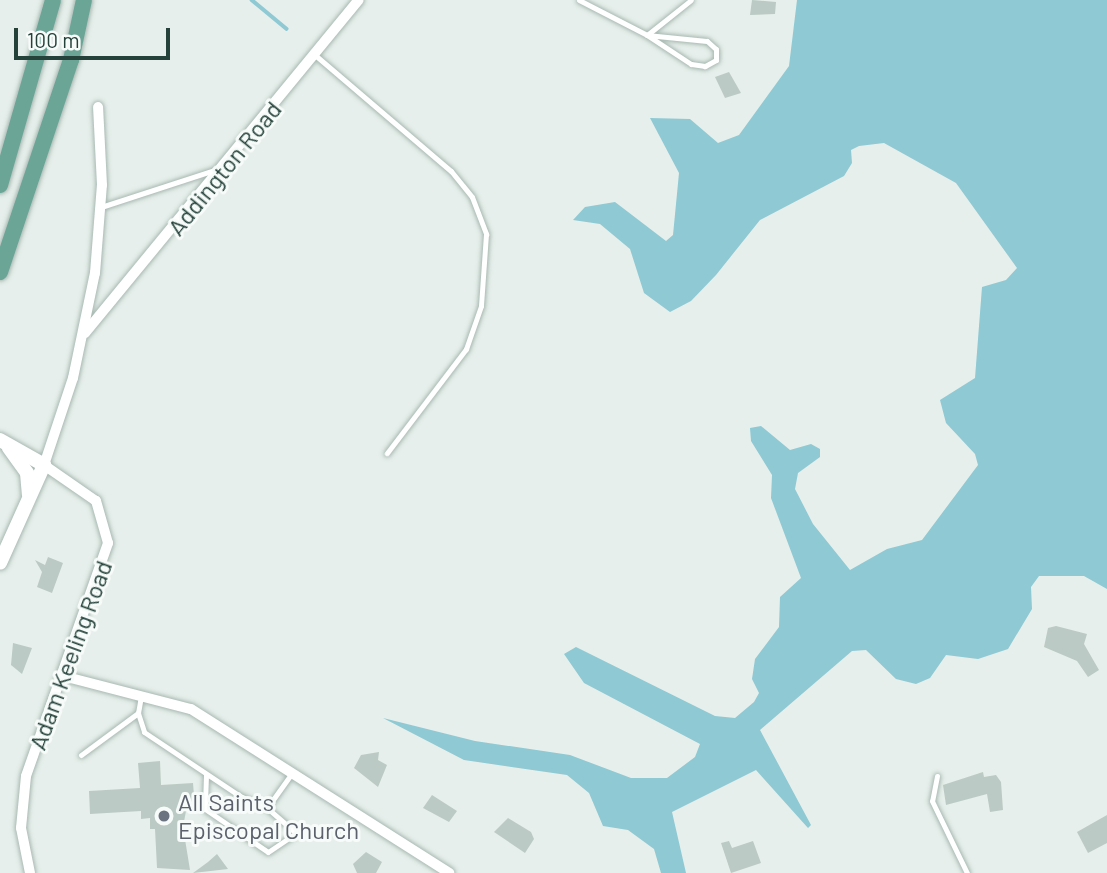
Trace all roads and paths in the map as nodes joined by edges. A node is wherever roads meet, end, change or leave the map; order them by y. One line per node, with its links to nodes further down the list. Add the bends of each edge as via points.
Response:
1 (53, 0): 10 (main road)
2 (84, 0): 12 (main road, via 71,60)
3 (359, 0): 7 (street, Addington Road)
4 (579, 0): 6 (lane)
5 (691, 0): 6 (lane)
6 (647, 35): 6 (lane, via 691,64 705,66 716,60 716,49 708,41)
7 (315, 55): 9 (street, Addington Road); 15 (lane, via 451,171 472,197 486,234 486,279 466,349)
8 (98, 107): 11 (street)
9 (226, 167): 11 (lane); 13 (street, Addington Road)
10 (0, 185)
11 (101, 207): 13 (street)
12 (0, 272)
13 (84, 334): 16 (street)
14 (2, 441): 16 (street); 17 (street, via 27,473)
15 (387, 453)
16 (44, 465): 17 (street); 19 (street, Adam Keeling Road, via 96,501 108,531 106,555)
17 (29, 500): 18 (street)
18 (0, 563)
19 (63, 676): 20 (street); 27 (street, Adam Keeling Road, via 24,785 21,828)
20 (141, 693): 21 (lane); 23 (street, via 191,709)
21 (138, 713): 22 (lane); 24 (lane, via 145,732)
22 (81, 755)
23 (292, 773): 26 (lane); 28 (street)
24 (206, 775): 26 (lane); 26 (lane, via 205,809 268,852 296,833)
25 (937, 776): 29 (lane, via 932,801)
26 (267, 808)
27 (30, 873)
28 (449, 873)
29 (967, 873)

